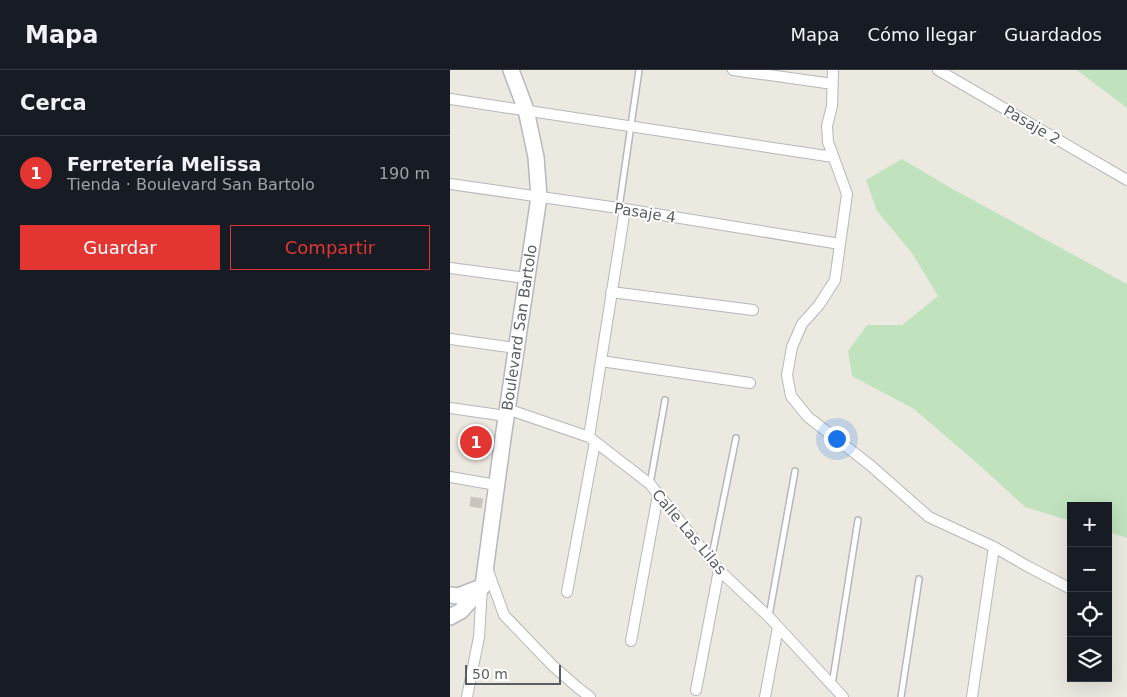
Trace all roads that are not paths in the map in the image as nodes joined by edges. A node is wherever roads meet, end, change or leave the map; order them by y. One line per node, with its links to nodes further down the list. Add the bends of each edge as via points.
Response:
1 (511, 70): 8 (main road, Boulevard San Bartolo)
2 (639, 70): 9 (lane)
3 (733, 70): 6 (street)
4 (833, 70): 6 (street)
5 (938, 70): 11 (street, Pasaje 2)
6 (833, 84): 10 (street, via 827,126)
7 (450, 99): 8 (street)
8 (526, 110): 9 (street); 13 (main road, Boulevard San Bartolo, via 536,157)
9 (631, 126): 10 (street); 14 (lane)
10 (833, 157): 15 (street, via 847,194)
11 (1127, 180)
12 (450, 184): 13 (street, Pasaje 4)
13 (539, 197): 14 (street, Pasaje 4); 17 (main road, Boulevard San Bartolo)
14 (622, 209): 15 (street, Pasaje 4); 18 (street)
15 (840, 244): 35 (street, via 835,280 802,324 792,347 786,375 791,396 808,417 929,517)
16 (450, 268): 17 (street)
17 (526, 278): 21 (main road, Boulevard San Bartolo)
18 (612, 292): 19 (street); 22 (street)
19 (753, 310)
20 (450, 339): 21 (street)
21 (516, 348): 26 (main road, Boulevard San Bartolo)
22 (601, 361): 23 (street); 28 (street)
23 (750, 383)
24 (665, 400): 31 (lane)
25 (450, 408): 26 (street, Calle Las Lilas)
26 (506, 413): 28 (street, Calle Las Lilas); 32 (main road, Boulevard San Bartolo)
27 (736, 438): 36 (lane)
28 (592, 439): 31 (street, Calle Las Lilas); 42 (street)
29 (795, 471): 45 (lane)
30 (450, 477): 32 (street)
31 (650, 484): 33 (street, Calle Las Lilas)
32 (496, 485): 37 (main road, Boulevard San Bartolo)
33 (658, 494): 36 (street, Calle Las Lilas); 47 (street)
34 (858, 520): 50 (lane)
35 (994, 547): 41 (street); 55 (street)
36 (711, 560): 38 (street, Calle Las Lilas)
37 (486, 564): 40 (main road, Boulevard San Bartolo); 49 (street, via 504,615)
38 (719, 570): 45 (street, Calle Las Lilas); 48 (street)
39 (919, 580): 54 (lane)
40 (482, 586): 43 (main road, via 458,596); 44 (main road, via 461,611); 51 (street, via 479,637)
41 (1067, 587)
42 (567, 592)
43 (450, 595)
44 (450, 617)
45 (768, 617): 46 (street, Calle Las Lilas)
46 (778, 627): 50 (street, Calle Las Lilas); 53 (street)
47 (631, 641)
48 (696, 690)
49 (578, 692): 52 (street)
50 (837, 693)
51 (467, 697)
52 (590, 697)
53 (765, 697)
54 (901, 697)
55 (972, 697)

